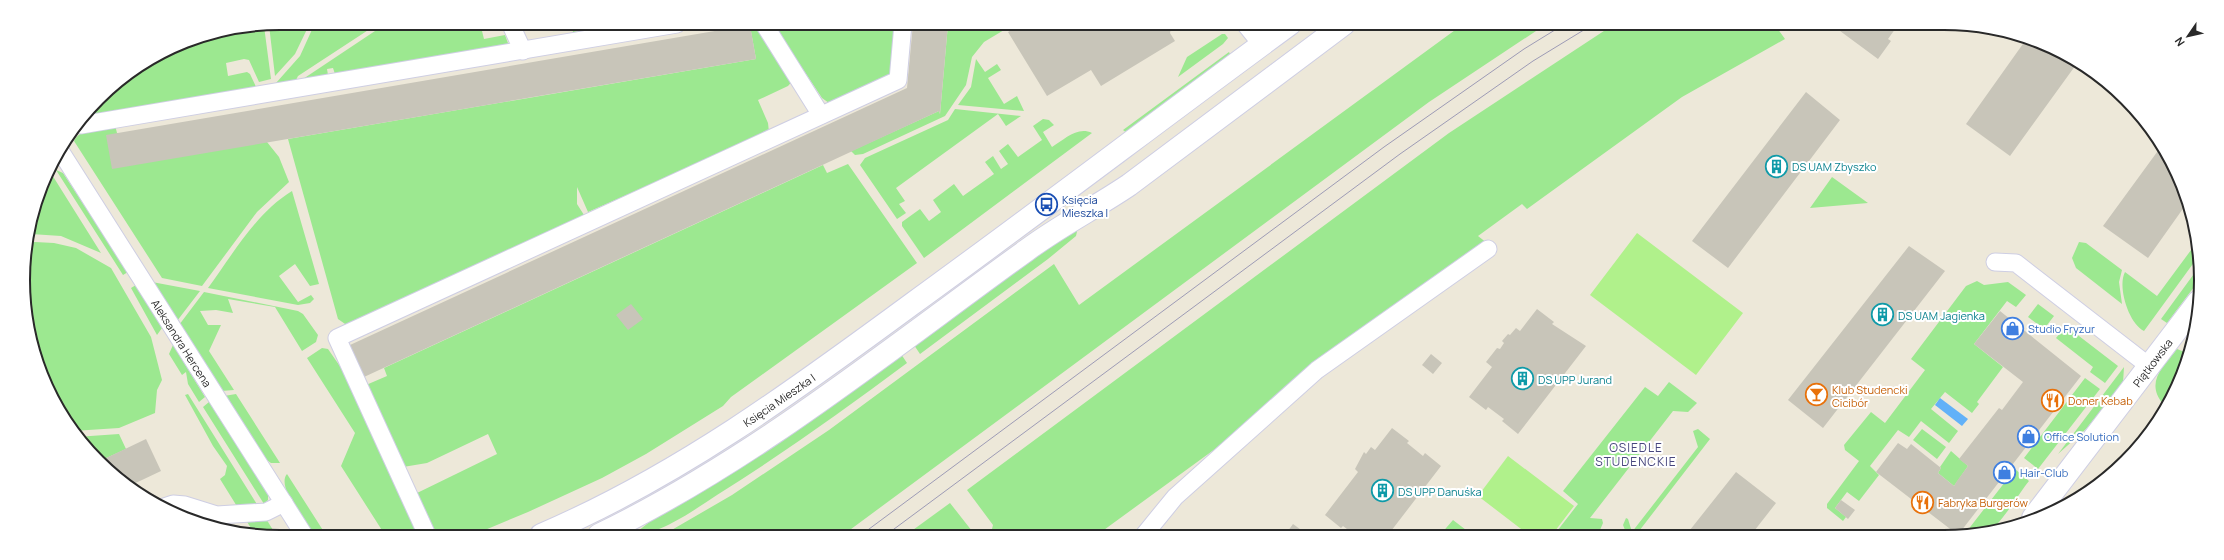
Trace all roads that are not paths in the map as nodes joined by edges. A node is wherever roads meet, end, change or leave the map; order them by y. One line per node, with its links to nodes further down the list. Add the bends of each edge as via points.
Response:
1 (513, 30): 9 (street)
2 (643, 30): 9 (street)
3 (768, 30): 11 (street)
4 (902, 30): 11 (street, via 898,80)
5 (1250, 30): 8 (street)
6 (1282, 30): 8 (street, Księcia Mieszka I)
7 (1336, 30): 10 (street)
8 (1262, 44): 10 (street); 23 (street, Księcia Mieszka I, via 777,403 663,476 602,508)
9 (523, 51): 12 (street)
10 (1285, 68): 24 (street, via 1129,185 1055,230 783,427 690,487)
11 (821, 115): 22 (street, via 337,338)
12 (85, 125)
13 (63, 155): 18 (street, Aleksandra Hercena)
14 (1488, 249): 25 (street, via 1317,370 1175,497)
15 (1995, 262): 17 (street, via 2016,263)
16 (2192, 310): 17 (street, Piątkowska)
17 (2149, 366): 20 (street, Piątkowska)
18 (284, 503): 19 (street, via 266,512 217,515 184,505); 21 (street, Aleksandra Hercena)
19 (170, 505)
20 (2038, 512)
21 (301, 530)
22 (425, 530)
23 (552, 530)
24 (609, 530)
25 (1148, 530)

